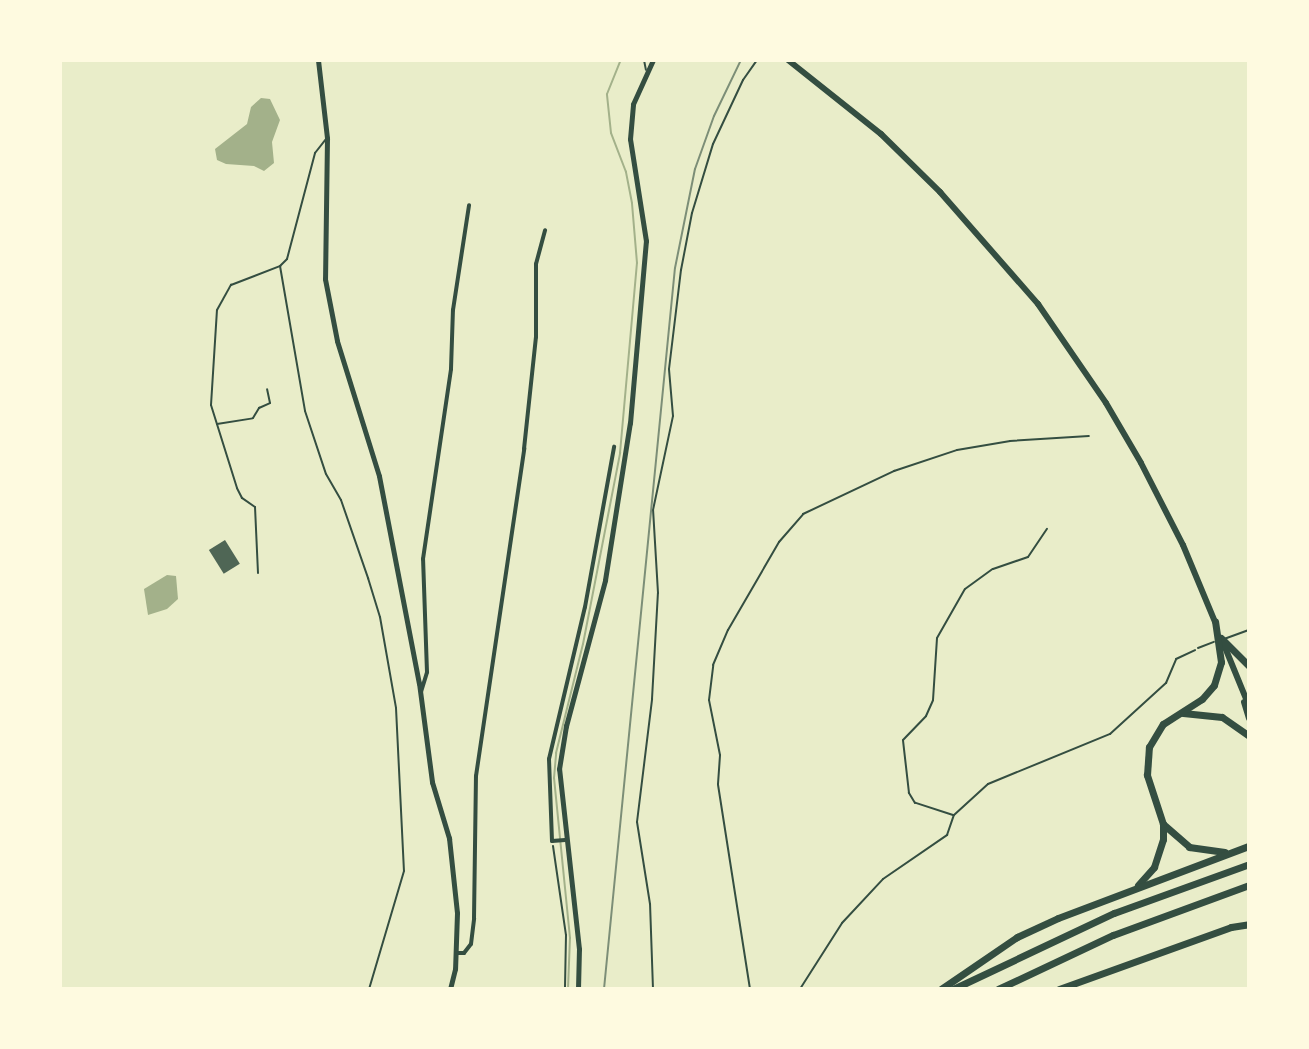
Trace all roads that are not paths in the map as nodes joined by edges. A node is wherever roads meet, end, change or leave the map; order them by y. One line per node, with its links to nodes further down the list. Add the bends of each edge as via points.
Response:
1 (318, 60): 6 (main road)
2 (644, 60): 5 (lane)
3 (653, 60): 5 (main road)
4 (788, 60): 16 (main road, via 881,134 993,249 1074,355 1156,490)
5 (646, 70): 15 (main road, via 633,104 630,139 646,241 637,346 628,434)
6 (327, 138): 9 (lane, via 315,153 287,259); 22 (main road, via 325,279 337,341 379,476)
7 (469, 205): 22 (street, via 423,559 427,672)
8 (545, 230): 35 (street, via 536,264 536,337 524,449 476,776 471,944 464,953)
9 (280, 266): 11 (lane, via 231,285 217,310 211,405); 36 (lane, via 305,411 376,604 396,708 404,871)
10 (267, 389): 11 (lane, via 270,403 253,418)
11 (216, 424): 13 (lane, via 237,488 255,507)
12 (614, 447): 14 (street)
13 (258, 573)
14 (586, 607): 15 (street); 28 (street, via 549,759 554,841)
15 (596, 610): 28 (main road, via 559,769)
16 (1215, 621): 18 (main road); 24 (highway, via 1221,655 1217,680 1202,699)
17 (1248, 630): 19 (lane)
18 (1221, 638): 20 (highway); 21 (main road)
19 (1198, 648)
20 (1249, 666)
21 (1236, 676): 23 (main road); 25 (main road)
22 (420, 694): 35 (main road, via 432,782 454,870)
23 (1249, 706)
24 (1177, 714): 26 (highway, via 1215,714); 27 (highway, via 1155,734 1147,754 1147,775)
25 (1249, 718)
26 (1249, 736)
27 (1163, 824): 30 (highway, via 1189,847); 33 (highway, via 1157,861)
28 (564, 840): 38 (main road, via 579,949)
29 (1249, 846): 30 (highway)
30 (1231, 852): 33 (highway)
31 (1249, 864): 40 (highway, via 1114,913)
32 (1249, 885): 41 (highway, via 1126,930)
33 (1134, 888): 39 (highway, via 1017,937)
34 (1249, 924): 42 (highway)
35 (456, 953): 37 (main road)
36 (369, 989)
37 (450, 989)
38 (578, 989)
39 (941, 989)
40 (953, 989)
41 (998, 989)
42 (1059, 989)

